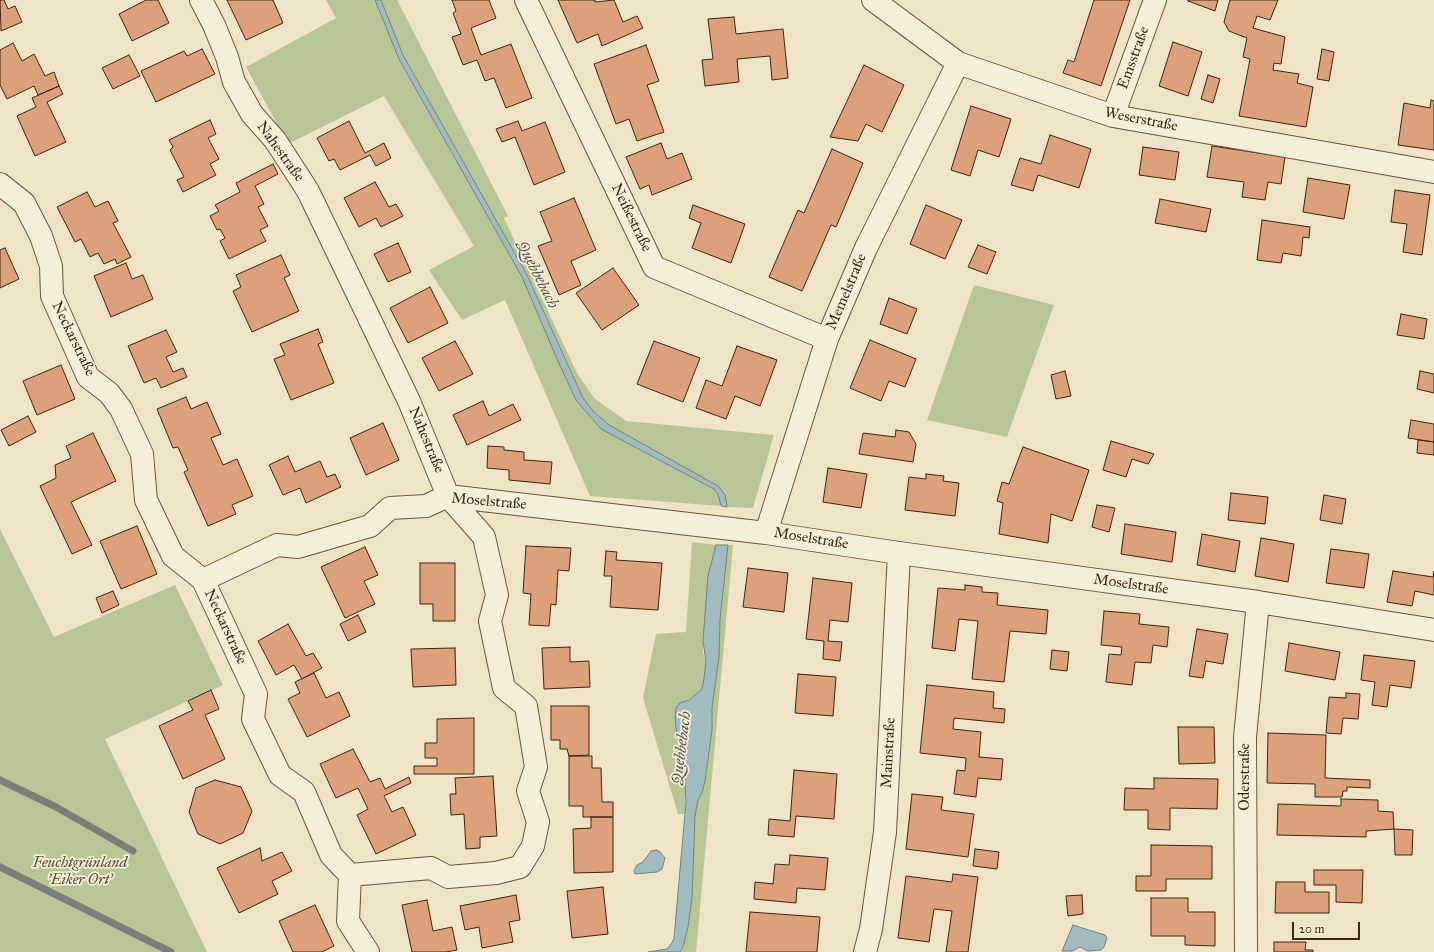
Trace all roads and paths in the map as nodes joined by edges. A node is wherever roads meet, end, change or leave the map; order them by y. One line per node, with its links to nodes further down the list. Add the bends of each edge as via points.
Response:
1 (201, 0): 10 (street, Nahestraße, via 227,57 234,82 245,102 275,140 308,191 409,401)
2 (526, 0): 9 (street, Neißestraße, via 654,267)
3 (873, 0): 5 (street, Weserstraße)
4 (1155, 0): 6 (street, Emsstraße)
5 (958, 63): 6 (street, Weserstraße); 9 (street, Memelstraße, via 866,248)
6 (1113, 116): 7 (street, Weserstraße)
7 (1434, 172)
8 (0, 184): 13 (street, Neckarstraße, via 24,203 51,266 52,296 88,377 109,393 121,409 142,454 146,500 173,556)
9 (827, 339): 11 (street, Memelstraße)
10 (448, 496): 11 (street, Moselstraße); 13 (street, Moselstraße, via 426,506 390,508 370,526 298,547 277,545); 16 (street, Nahestraße, via 484,537 498,595 490,621 504,688 526,706 536,767 528,791 538,822 533,846 520,867 496,873 448,877 431,868)
11 (766, 533): 12 (street, Moselstraße)
12 (899, 553): 14 (street, Moselstraße); 18 (street, Mainstraße, via 885,832 871,929)
13 (203, 580): 16 (street, Neckarstraße, via 256,694 253,719 280,775 304,792 331,855)
14 (1258, 602): 15 (street, Moselstraße); 19 (street, Oderstraße, via 1245,737)
15 (1434, 630)
16 (350, 875): 17 (street, via 348,921)
17 (368, 952)
18 (865, 952)
19 (1246, 952)

